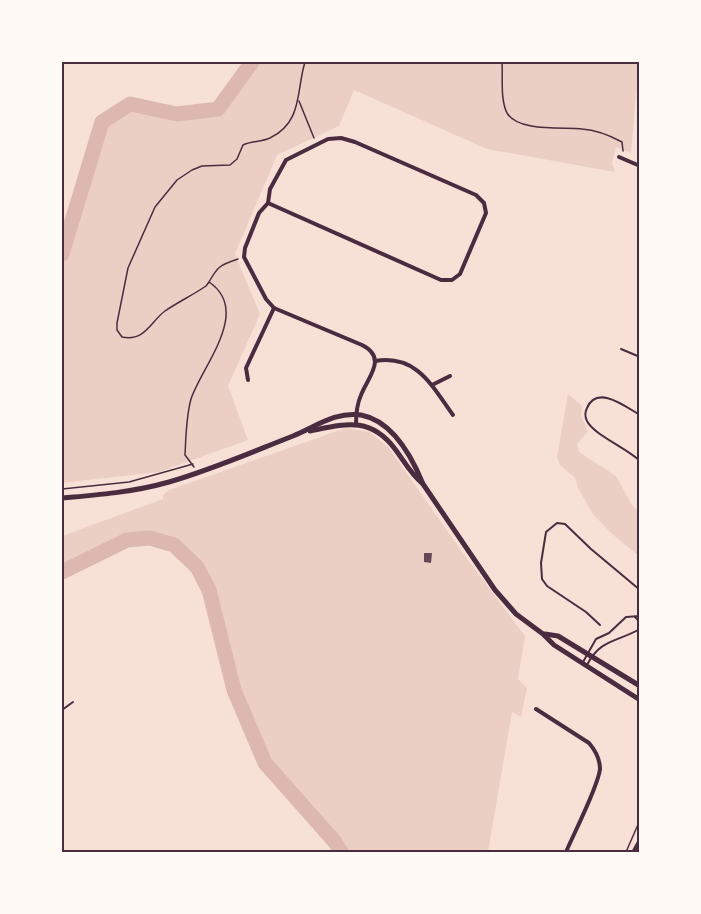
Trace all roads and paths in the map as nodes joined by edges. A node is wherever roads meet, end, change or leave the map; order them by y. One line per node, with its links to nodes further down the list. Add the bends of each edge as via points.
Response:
1 (305, 62): 3 (path)
2 (502, 62): 6 (path, via 504,103 511,118 550,129 606,134 622,142)
3 (299, 99): 4 (path); 10 (path, via 287,128 243,145 230,165 192,170 177,180 155,207 128,268 117,323 119,334 128,338 149,330 165,311)
4 (317, 144): 8 (street, via 286,160 270,189); 8 (street, via 341,138 355,142 476,195 484,203 486,213 460,274 452,280 441,280)
5 (619, 157): 6 (street)
6 (626, 160): 7 (street)
7 (639, 166)
8 (268, 203): 9 (street, via 259,213)
9 (244, 257): 10 (path, via 216,268); 11 (street)
10 (209, 282): 24 (path, via 222,294 225,321 217,348 189,407 185,455)
11 (274, 308): 14 (street, via 368,348); 16 (street, via 246,368)
12 (621, 349): 13 (lane)
13 (639, 357)
14 (375, 361): 17 (street, via 398,361 421,372); 18 (street)
15 (450, 376): 17 (street)
16 (248, 380)
17 (432, 385): 19 (street)
18 (356, 415): 21 (street); 22 (main road, via 330,418); 26 (main road, via 375,420 391,432 415,465)
19 (453, 415)
20 (639, 415): 23 (lane, via 601,397 591,401 586,410 586,420 594,429)
21 (356, 424): 22 (main road); 26 (main road, via 382,435)
22 (303, 432): 25 (main road)
23 (639, 461)
24 (193, 464): 25 (path); 27 (path, via 129,482)
25 (195, 473): 28 (main road, via 140,490)
26 (423, 484): 35 (main road, via 495,590 516,614)
27 (62, 489)
28 (62, 498)
29 (639, 590): 33 (lane, via 566,524 557,522 546,532 542,579)
30 (633, 616): 31 (lane); 32 (lane); 36 (lane, via 596,639)
31 (639, 616)
32 (639, 622)
33 (600, 625)
34 (639, 628): 36 (lane)
35 (543, 634): 36 (main road, via 558,636); 37 (main road)
36 (589, 655): 37 (lane); 38 (main road)
37 (584, 664): 39 (main road)
38 (639, 686)
39 (639, 700)
40 (73, 702): 42 (lane)
41 (536, 709): 45 (street, via 589,743 600,765)
42 (62, 710)
43 (639, 820): 46 (path)
44 (639, 841): 47 (main road)
45 (566, 852)
46 (626, 852)
47 (634, 852)

